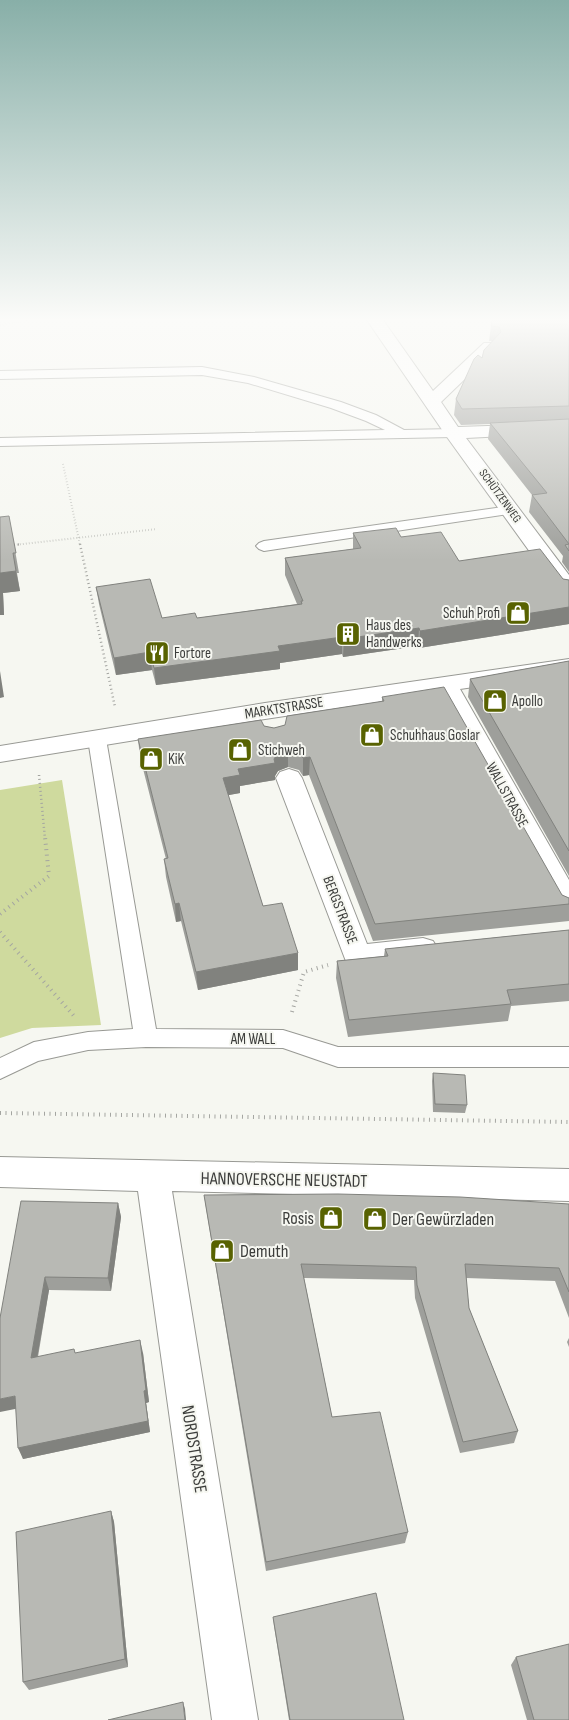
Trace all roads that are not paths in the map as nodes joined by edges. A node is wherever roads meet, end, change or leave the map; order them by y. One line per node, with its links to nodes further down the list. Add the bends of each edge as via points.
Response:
1 (320, 400): 6 (lane, via 371,418)
2 (432, 401): 5 (street, SCHÜTZENWEG)
3 (569, 428): 5 (street)
4 (0, 430): 7 (lane)
5 (453, 433): 6 (lane); 8 (street, SCHÜTZENWEG)
6 (402, 434): 7 (lane)
7 (6, 442)
8 (510, 510): 9 (lane); 10 (street, SCHÜTZENWEG)
9 (264, 546)
10 (569, 590)
11 (569, 666): 12 (street, MARKTSTRASSE)
12 (445, 684): 13 (street, MARKTSTRASSE); 18 (street, WALLSTRASSE)
13 (265, 711): 14 (street); 15 (street, MARKTSTRASSE)
14 (274, 736)
15 (97, 739): 16 (street, MARKTSTRASSE); 20 (lane)
16 (0, 754)
17 (289, 778): 19 (street, BERGSTRASSE, via 357,956)
18 (569, 906)
19 (454, 946)
20 (146, 1038): 21 (lane, AM WALL, via 283,1039 338,1057); 22 (lane, AM WALL, via 88,1041 34,1052)
21 (569, 1057)
22 (0, 1068)
23 (0, 1172): 24 (street, HANNOVERSCHE NEUSTADT)
24 (153, 1177): 25 (street, HANNOVERSCHE NEUSTADT); 26 (street, NORDSTRASSE)
25 (569, 1185)
26 (235, 1720)

